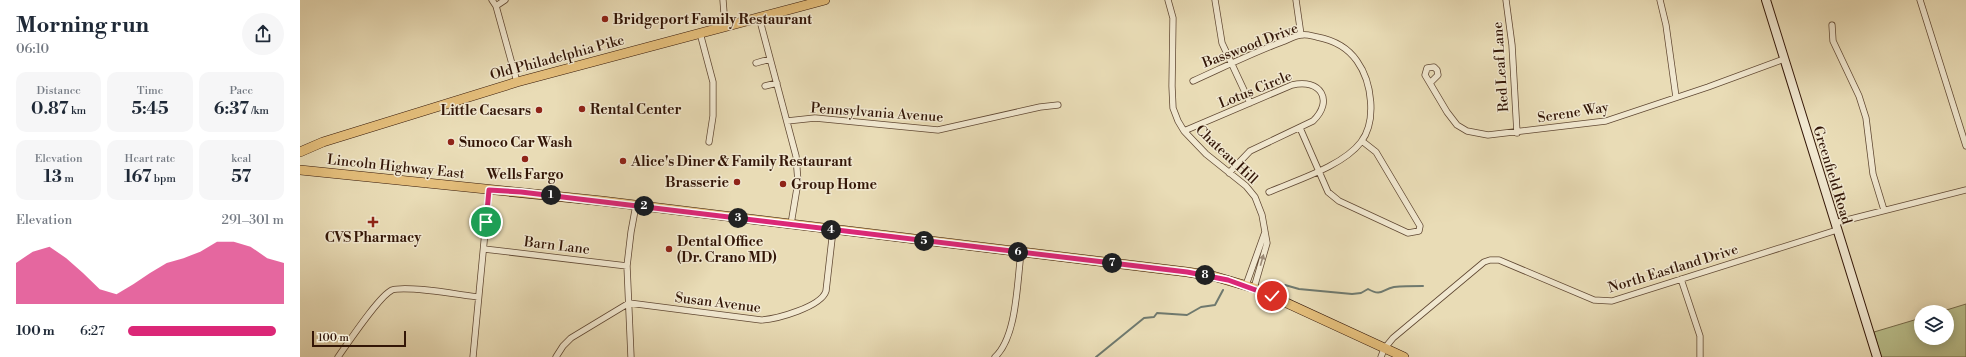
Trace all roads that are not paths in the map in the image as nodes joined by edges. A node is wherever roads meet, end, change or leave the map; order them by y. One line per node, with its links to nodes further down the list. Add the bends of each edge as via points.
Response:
1 (492, 0): 13 (street)
2 (505, 0): 13 (street)
3 (723, 0): 16 (street)
4 (825, 0): 12 (main road, Old Philadelphia Pike)
5 (1168, 0): 33 (street, Chateau Hill, via 1174,24 1173,108)
6 (1215, 0): 22 (street, via 1222,43)
7 (1296, 0): 18 (street)
8 (1506, 0): 34 (street, Red Leaf Lane, via 1512,45)
9 (1660, 0): 28 (street)
10 (1766, 0): 20 (main road, Greenfield Road)
11 (1920, 0): 37 (street)
12 (814, 1): 14 (main road, Old Philadelphia Pike)
13 (496, 6): 24 (street)
14 (759, 17): 16 (main road, Old Philadelphia Pike); 19 (street)
15 (1832, 25): 46 (street, via 1833,40 1860,96 1873,174)
16 (725, 26): 17 (main road, Old Philadelphia Pike)
17 (700, 33): 24 (main road, Old Philadelphia Pike); 36 (street, via 714,82)
18 (1301, 35): 22 (street, Basswood Drive); 35 (street, Basswood Drive, via 1336,42 1358,62 1369,89 1371,102 1366,133)
19 (770, 59): 21 (street); 25 (street)
20 (1784, 59): 28 (street, Serene Way); 48 (main road, Greenfield Road)
21 (756, 63)
22 (1232, 64): 23 (street, Basswood Drive); 29 (street)
23 (1193, 81)
24 (517, 82): 38 (main road, Old Philadelphia Pike, via 323,142)
25 (777, 83): 27 (street); 31 (street)
26 (1430, 83): 34 (street, Serene Way, via 1447,112 1467,131 1488,135)
27 (765, 86)
28 (1676, 97): 34 (street, Serene Way, via 1606,121)
29 (1250, 103): 32 (street, Lotus Circle, via 1292,85 1310,83 1318,88 1323,104 1320,115); 33 (street, Lotus Circle)
30 (1058, 104): 31 (street, Pennsylvania Avenue, via 938,130 815,118)
31 (787, 122): 47 (street, via 794,142 798,169)
32 (1300, 128): 40 (street); 41 (street, Lotus Circle, via 1250,151)
33 (1184, 131): 41 (street, Chateau Hill)
34 (1517, 132)
35 (1362, 141): 40 (street, via 1352,152); 40 (street, via 1376,152 1420,226 1419,231 1408,233 1338,201 1328,192)
36 (709, 142)
37 (1966, 146)
38 (300, 152)
39 (300, 170): 42 (main road, Lincoln Highway East)
40 (1319, 170): 44 (street)
41 (1229, 173): 50 (street, Chateau Hill, via 1255,197)
42 (489, 190): 45 (main road, Lincoln Highway East); 51 (street)
43 (1966, 190): 46 (street, North Eastland Drive)
44 (1269, 192)
45 (636, 205): 47 (main road, Lincoln Highway East); 53 (street)
46 (1884, 210): 48 (street, North Eastland Drive)
47 (791, 224): 49 (main road, Lincoln Highway East)
48 (1836, 227): 54 (street, North Eastland Drive); 66 (main road, Greenfield Road)
49 (833, 230): 52 (main road, Lincoln Highway East); 57 (street, Susan Avenue, via 824,296 813,304 777,318 761,320)
50 (1265, 231): 55 (street); 55 (street, Chateau Hill, one-way to 50, via 1267,243)
51 (484, 249): 53 (street, Barn Lane); 56 (street)
52 (1021, 253): 55 (main road, Lincoln Highway East, via 1187,272 1213,276); 63 (street, via 1011,325 1006,343)
53 (627, 266): 57 (street)
54 (1681, 279): 58 (street, North Eastland Drive, via 1620,299 1603,301 1594,300 1499,260 1490,260 1484,262 1422,313 1393,338); 65 (street, via 1700,336)
55 (1250, 287): 58 (main road, Lincoln Highway East)
56 (478, 298): 59 (street, via 405,289 393,290 376,305); 60 (street)
57 (628, 303): 61 (street, via 572,337); 62 (street)
58 (1382, 353): 64 (main road, Lincoln Highway East)
59 (338, 357)
60 (473, 357)
61 (556, 357)
62 (631, 357)
63 (995, 357)
64 (1404, 357)
65 (1700, 357)
66 (1877, 357)

